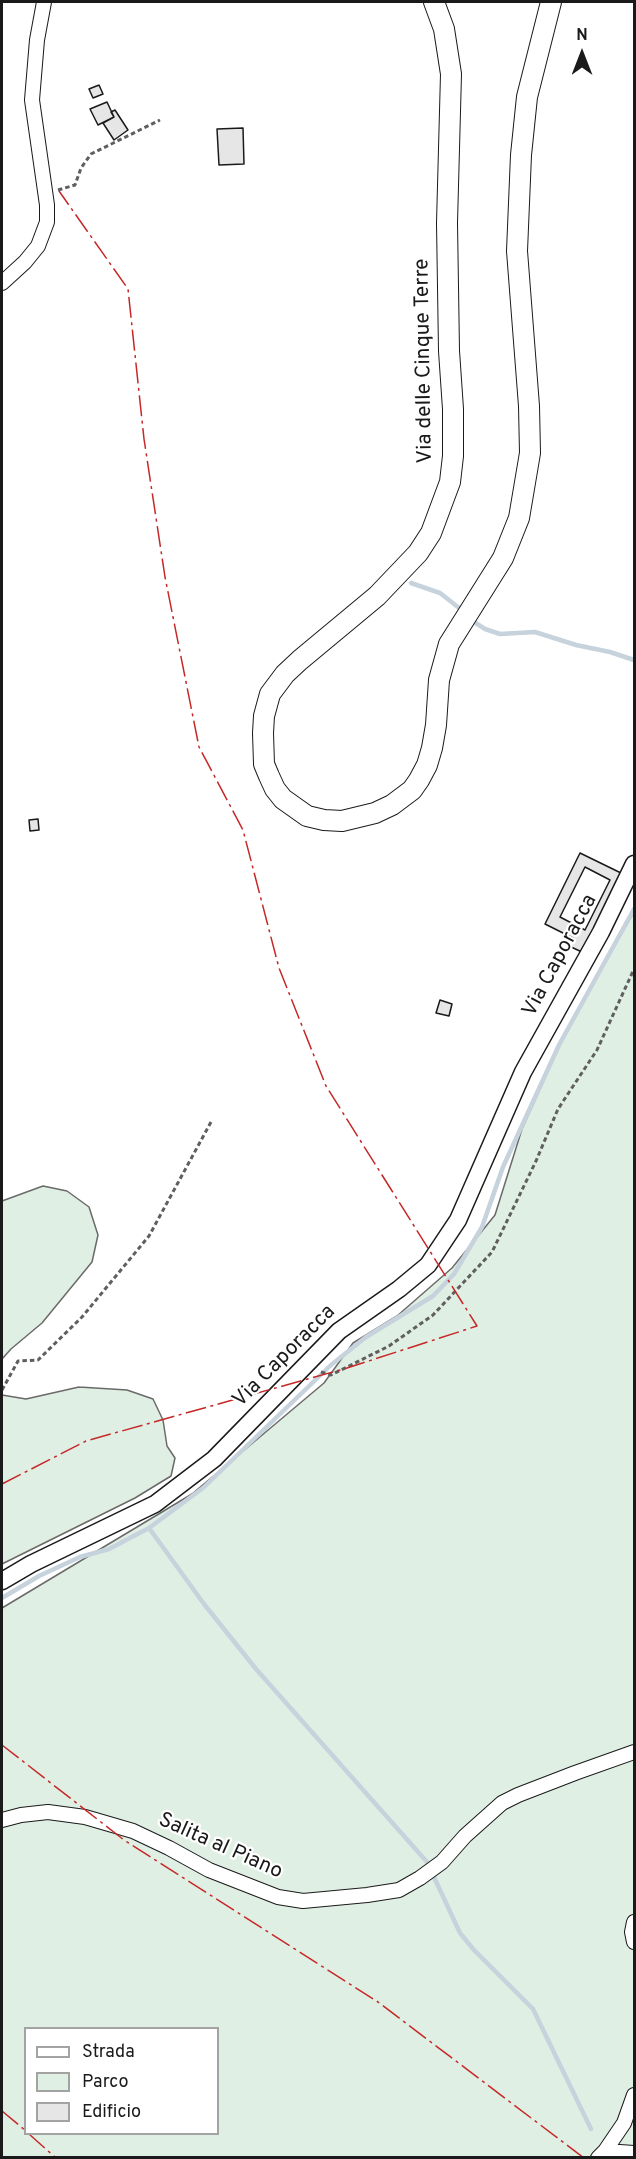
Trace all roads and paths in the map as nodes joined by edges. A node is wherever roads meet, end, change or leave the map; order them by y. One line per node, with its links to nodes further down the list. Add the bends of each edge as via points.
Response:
1 (44, 2): 5 (street, via 32,100)
2 (434, 2): 3 (main road, Via delle Cinque Terre, via 444,29 451,74 447,223 453,409 450,482 418,553 377,596 285,674 270,694 263,741 269,776 283,799 307,816 324,820 342,822 375,813 392,805 419,780 432,748 439,680 449,644 503,558 519,518 530,453 530,406 517,251 521,155 526,97)
3 (551, 2)
4 (160, 120): 5 (path, via 91,154 75,185 55,191)
5 (44, 183): 6 (street, via 47,222 38,246)
6 (2, 283)
7 (634, 864): 10 (street, Via Caporacca, via 523,1072 458,1220 428,1265 339,1331)
8 (634, 969): 10 (path, via 597,1050 558,1109 492,1252 434,1315 389,1346 331,1376)
9 (211, 1122): 11 (path, via 149,1236 82,1317 38,1360 18,1361)
10 (306, 1366): 12 (street, Via Caporacca, via 214,1460 155,1504)
11 (2, 1390)
12 (2, 1581)
13 (634, 1752): 14 (street, Salita al Piano, via 502,1803 442,1862 420,1878 399,1890 367,1895 303,1901 278,1897 209,1870 133,1831 86,1817 48,1812)
14 (2, 1820)
15 (634, 1922): 16 (street)
16 (634, 1942)
17 (634, 2095): 19 (street, via 624,2123)
18 (634, 2152): 19 (street)
19 (601, 2154)

